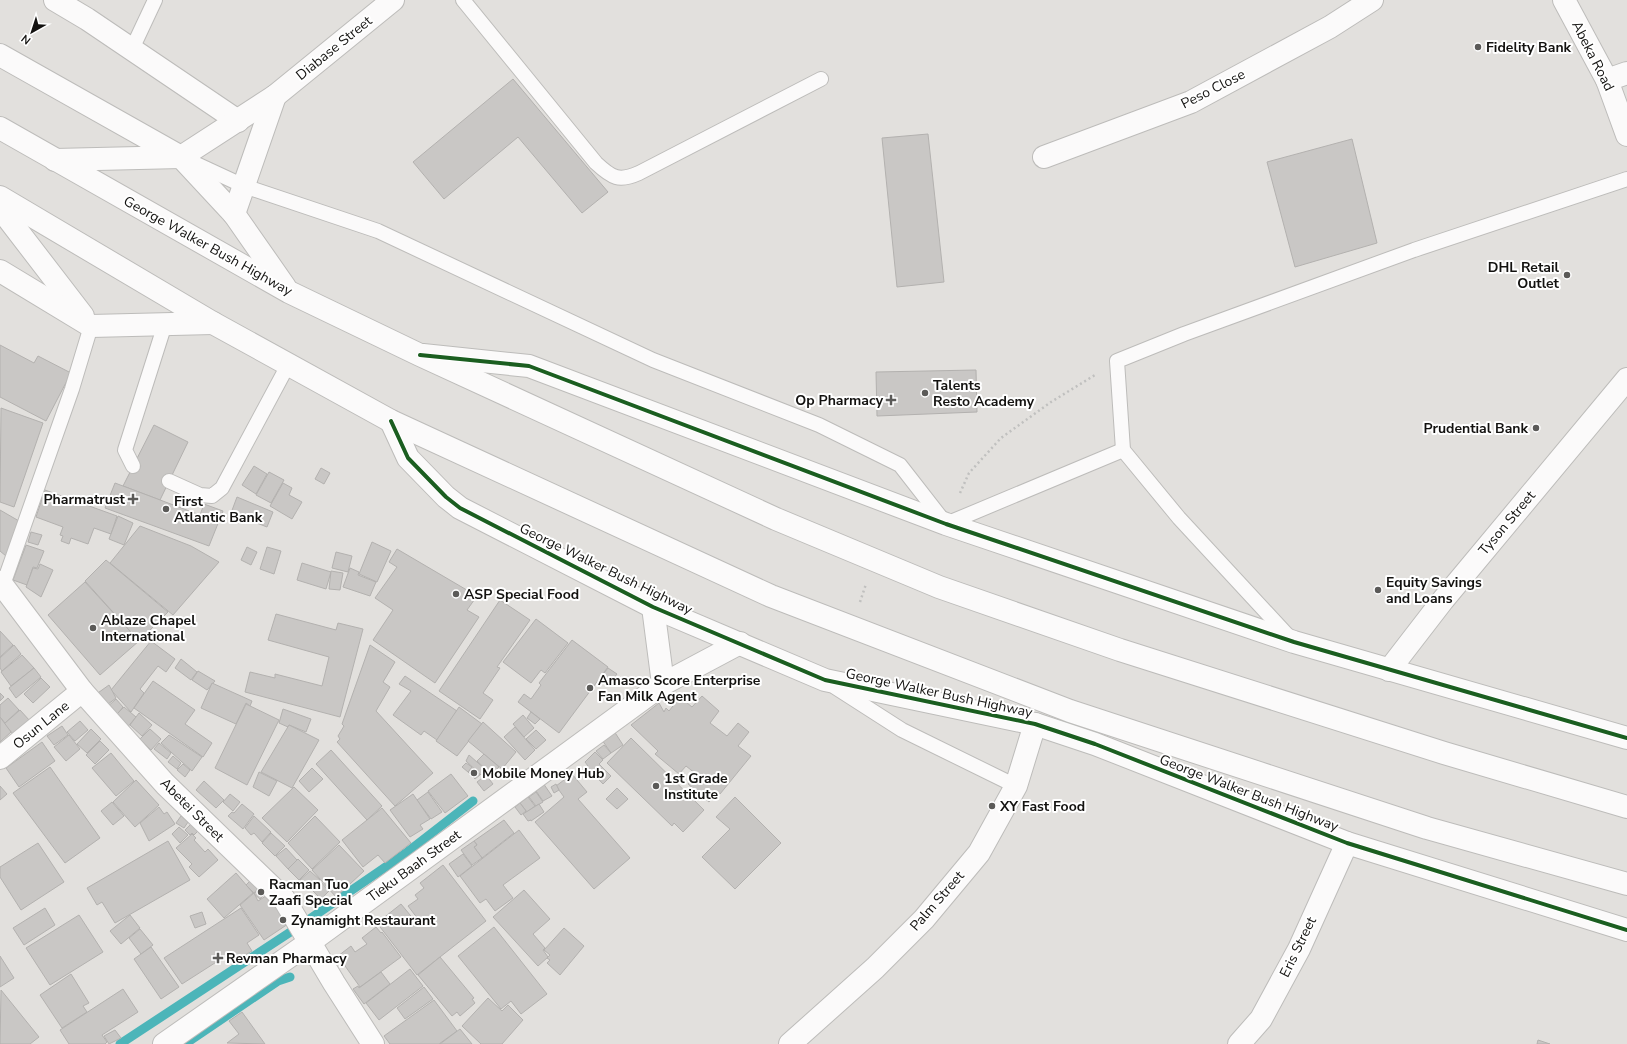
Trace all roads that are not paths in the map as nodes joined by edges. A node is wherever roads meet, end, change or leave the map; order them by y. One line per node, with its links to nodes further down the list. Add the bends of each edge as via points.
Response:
1 (55, 0): 7 (main road)
2 (155, 0): 7 (lane)
3 (393, 0): 11 (main road, Diabase Street)
4 (463, 0): 10 (lane, via 596,163 613,177 623,178 639,173)
5 (1372, 0): 16 (main road, Peso Close, via 1330,27 1191,102)
6 (1564, 0): 9 (main road, Abeka Road)
7 (132, 50): 12 (main road)
8 (0, 55): 15 (main road)
9 (1617, 77): 14 (main road, Abeka Road)
10 (821, 79)
11 (276, 96): 12 (main road, Diabase Street); 19 (main road)
12 (238, 121): 15 (main road, Diabase Street)
13 (0, 128): 17 (main road, George Walker Bush Highway)
14 (1627, 135)
15 (181, 157): 17 (main road); 19 (lane); 22 (main road)
16 (1044, 157)
17 (54, 160): 24 (main road, George Walker Bush Highway)
18 (1627, 179): 32 (lane, via 1414,250 1117,361)
19 (244, 186): 22 (main road); 35 (lane, via 378,231 653,360 820,426 900,465)
20 (0, 196): 25 (main road, George Walker Bush Highway)
21 (0, 208): 27 (main road)
22 (234, 214): 24 (main road)
23 (0, 271): 27 (main road)
24 (289, 292): 28 (main road, George Walker Bush Highway)
25 (213, 323): 26 (main road); 29 (main road, George Walker Bush Highway)
26 (165, 324): 27 (main road); 33 (lane, via 125,450)
27 (91, 326): 36 (lane, via 72,389)
28 (420, 355): 35 (main road, George Walker Bush Highway, via 530,366); 48 (main road, George Walker Bush Highway, via 776,519 939,587 1120,650 1444,753)
29 (288, 365): 31 (main road, George Walker Bush Highway); 34 (lane, via 222,488 212,496 200,496)
30 (1627, 379): 40 (main road, Tyson Street, via 1443,600)
31 (391, 422): 37 (main road, George Walker Bush Highway, via 408,458 446,498 460,508); 50 (main road, George Walker Bush Highway, via 771,596 1070,711 1427,828)
32 (1123, 450): 35 (lane); 38 (lane, via 1179,518)
33 (133, 466)
34 (169, 481)
35 (946, 524): 38 (main road, George Walker Bush Highway)
36 (2, 583): 43 (main road, Abetei Street)
37 (653, 608): 39 (main road, George Walker Bush Highway); 42 (main road)
38 (1294, 642): 40 (main road, George Walker Bush Highway)
39 (740, 643): 41 (main road, George Walker Bush Highway); 42 (main road, Tieku Baah Street)
40 (1389, 670): 45 (main road, George Walker Bush Highway)
41 (825, 680): 44 (main road, George Walker Bush Highway); 47 (lane, via 902,730)
42 (663, 684): 52 (main road, Tieku Baah Street)
43 (82, 692): 46 (main road, Osun Lane); 52 (main road, Abetei Street, via 166,784 284,899)
44 (1035, 724): 47 (main road, Palm Street); 49 (main road, George Walker Bush Highway, via 1095,744)
45 (1627, 738)
46 (0, 758)
47 (1016, 786): 55 (main road, Palm Street, via 979,853 924,919 875,968)
48 (1627, 807)
49 (1347, 843): 51 (main road, George Walker Bush Highway); 56 (main road, Eris Street, via 1299,949 1261,1019)
50 (1627, 884)
51 (1627, 930)
52 (310, 942): 53 (main road, Tieku Baah Street); 54 (main road, Abetei Street)
53 (164, 1044)
54 (373, 1044)
55 (790, 1044)
56 (1239, 1044)

